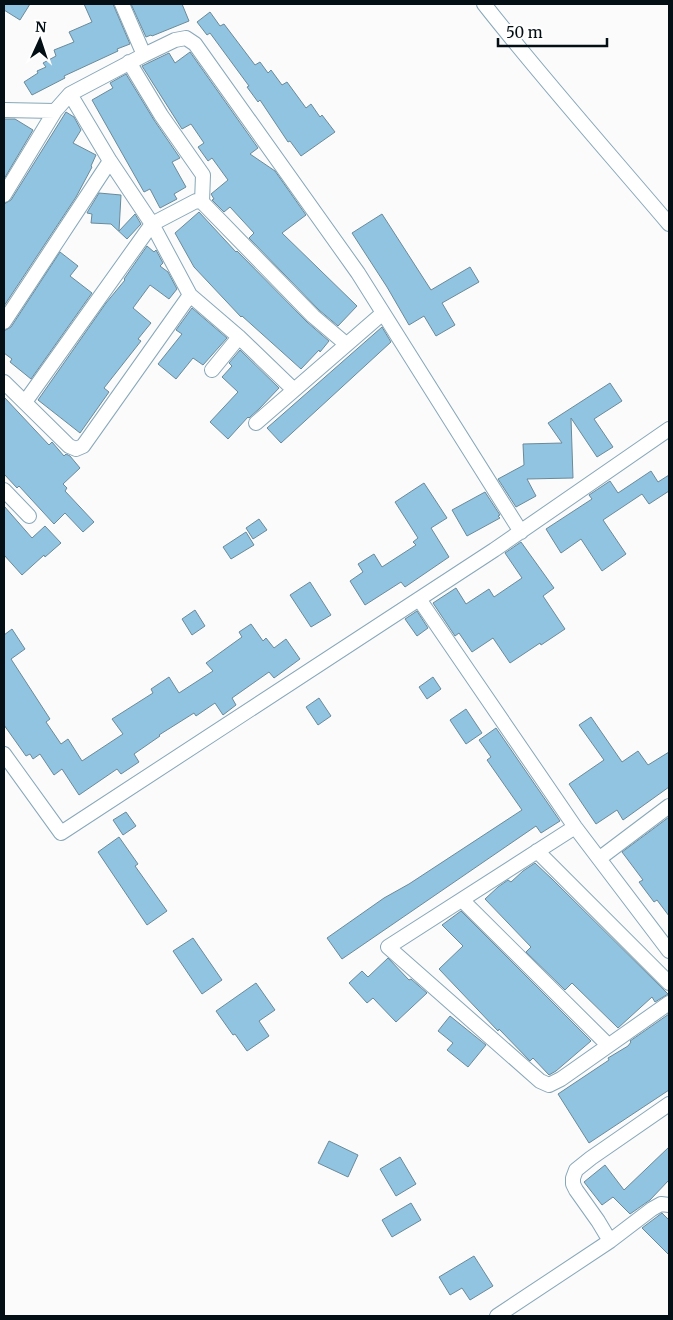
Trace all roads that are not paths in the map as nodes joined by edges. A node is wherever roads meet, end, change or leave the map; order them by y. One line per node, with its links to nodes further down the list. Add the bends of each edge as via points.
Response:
1 (122, 4): 3 (street)
2 (484, 4): 12 (street)
3 (144, 55): 4 (street); 14 (street, via 175,40 186,38 195,44)
4 (129, 62): 5 (street); 10 (street, via 203,176)
5 (70, 94): 7 (street); 8 (street)
6 (4, 110): 7 (street)
7 (55, 111): 9 (street)
8 (110, 161): 11 (street); 15 (street)
9 (4, 195)
10 (202, 202): 11 (street, via 196,201); 17 (street, via 313,316)
11 (152, 224): 13 (street); 21 (street)
12 (669, 224)
13 (190, 294): 16 (street); 21 (street, via 83,446 76,449 69,446)
14 (383, 313): 17 (street); 26 (street)
15 (4, 322)
16 (239, 337): 18 (street); 20 (street)
17 (346, 344): 20 (street)
18 (212, 370)
19 (4, 382): 21 (street)
20 (294, 390): 22 (street)
21 (25, 402)
22 (256, 423)
23 (669, 429): 26 (street)
24 (4, 490): 25 (street)
25 (29, 516)
26 (521, 532): 27 (street)
27 (419, 599): 28 (street, via 61,833); 30 (street)
28 (4, 754)
29 (669, 807): 32 (street)
30 (575, 827): 31 (street); 32 (street)
31 (537, 852): 33 (street); 35 (street)
32 (600, 858): 34 (street)
33 (462, 900): 37 (street); 37 (street, via 388,946 540,1081 549,1085 561,1079)
34 (669, 951)
35 (669, 984)
36 (669, 1003): 37 (street)
37 (608, 1045)
38 (669, 1104): 40 (street, via 576,1170 573,1178 576,1190)
39 (669, 1205): 40 (street, via 661,1204 652,1209)
40 (610, 1241): 41 (street)
41 (497, 1316)

